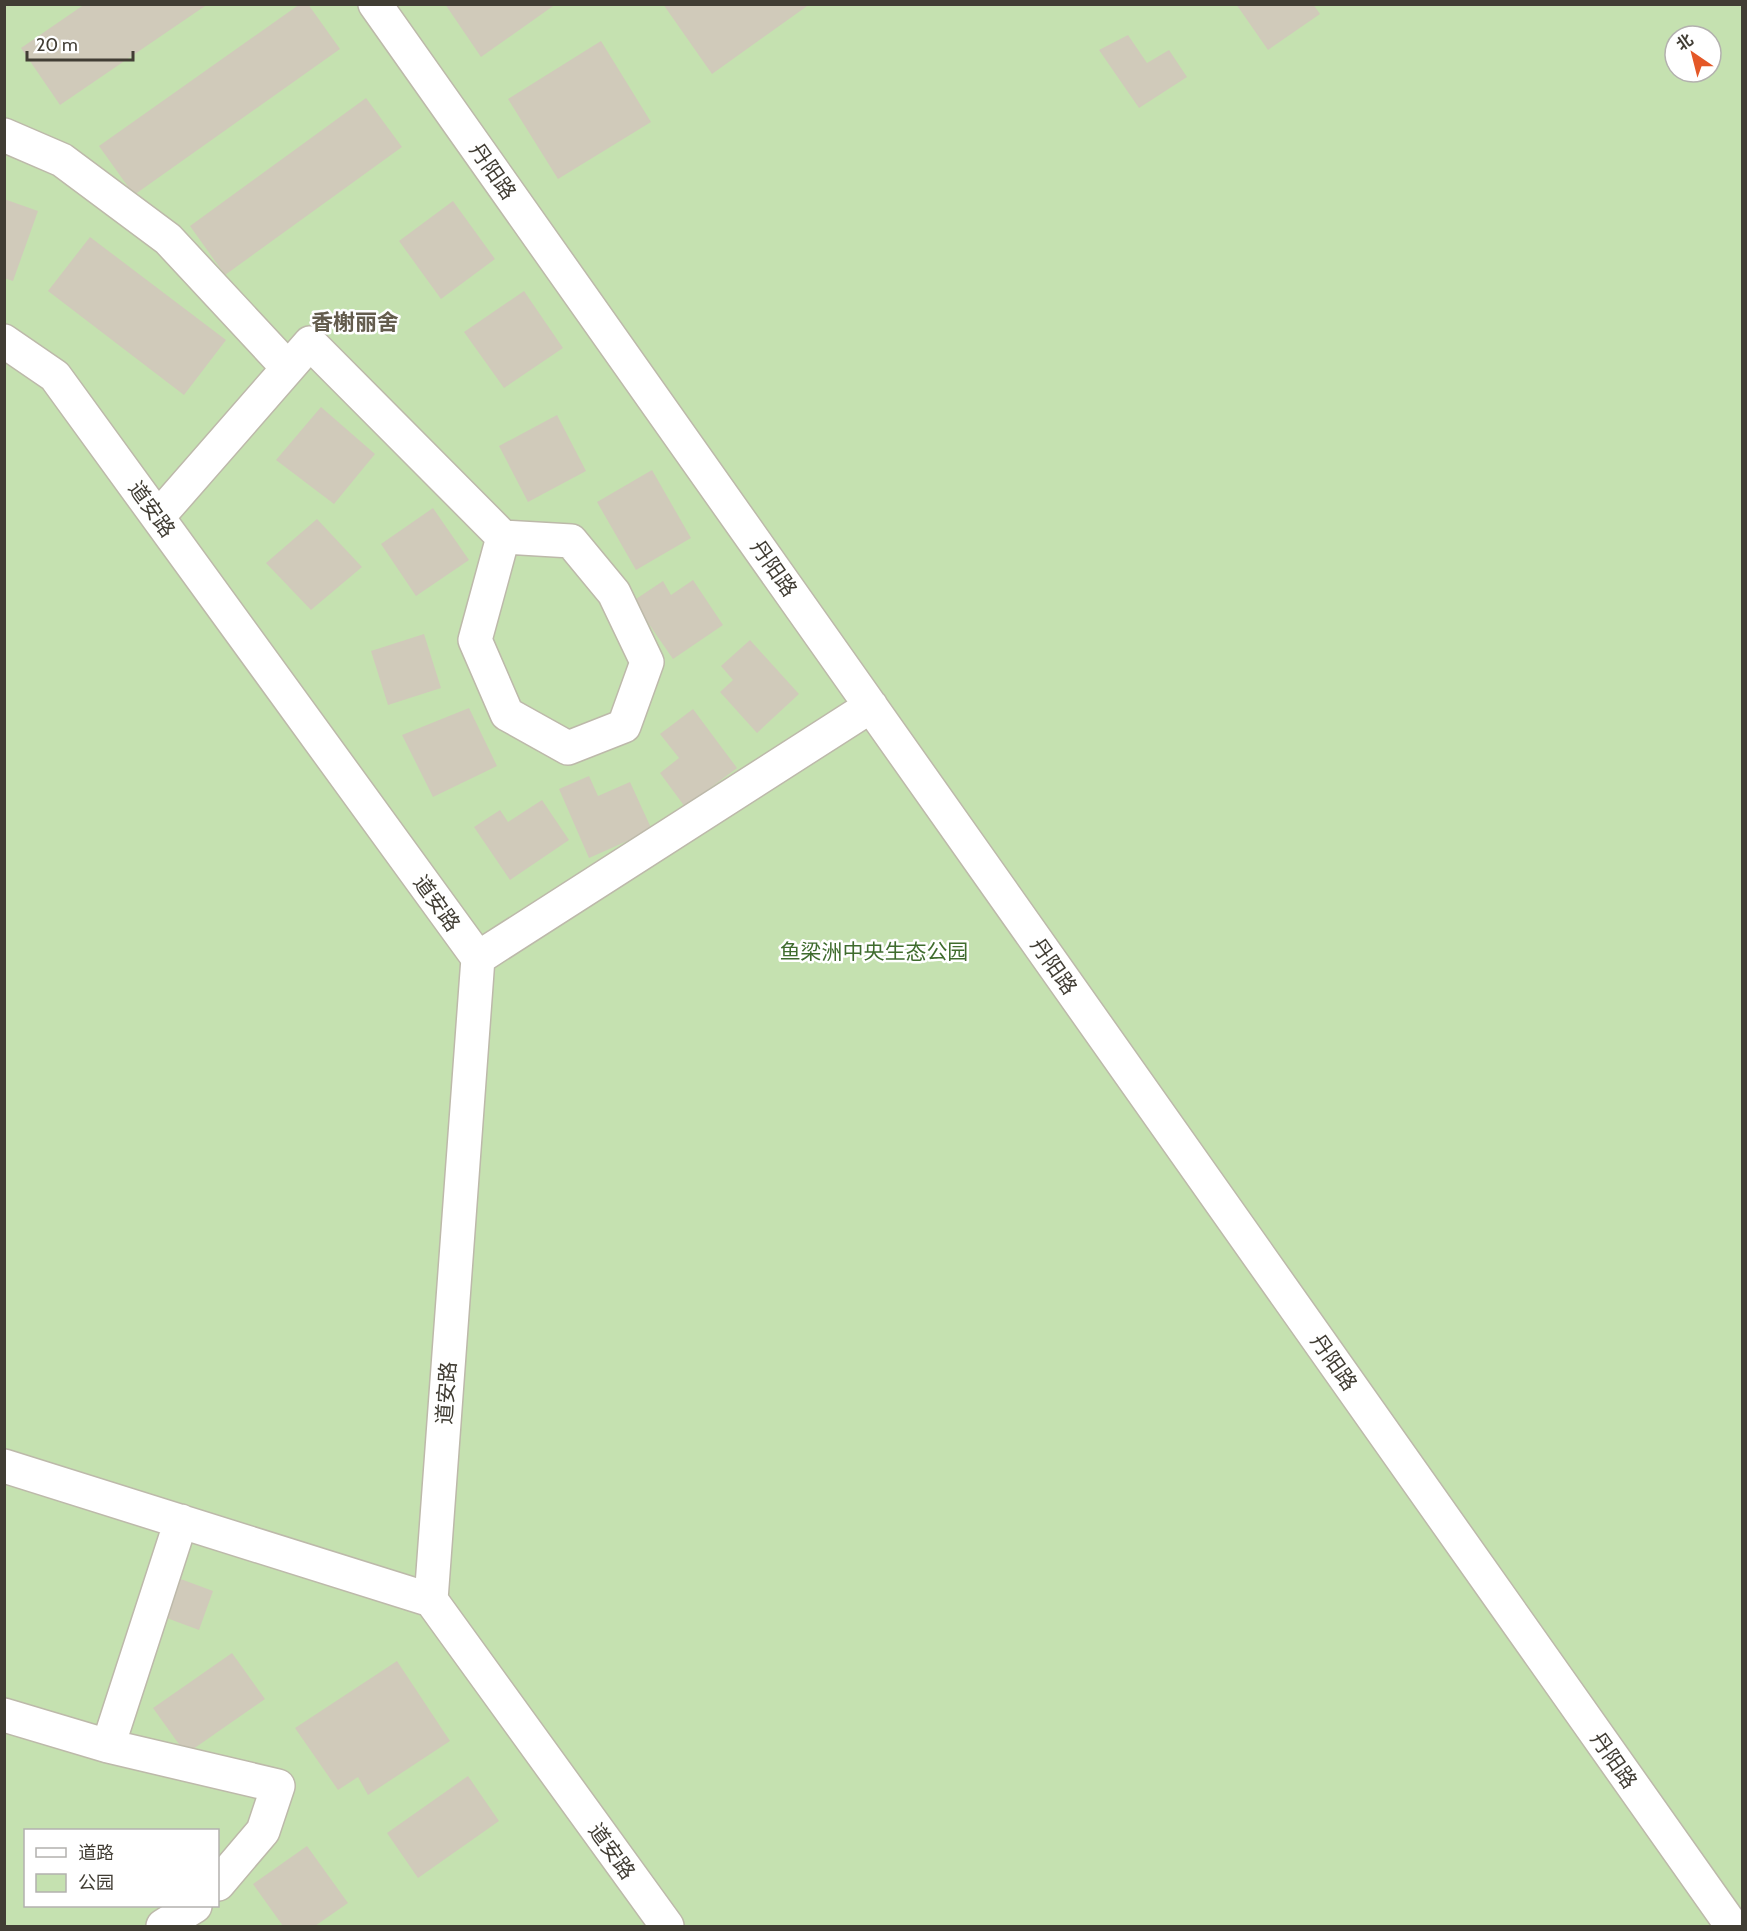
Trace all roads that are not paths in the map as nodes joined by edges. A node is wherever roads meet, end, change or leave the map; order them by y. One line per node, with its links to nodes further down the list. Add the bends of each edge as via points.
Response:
1 (375, 4): 7 (street, 丹阳路)
2 (4, 135): 4 (street, via 62,160 168,239)
3 (4, 342): 5 (street, 道安路, via 55,376)
4 (288, 368): 5 (street); 6 (street, via 310,343)
5 (158, 517): 8 (street, 道安路)
6 (503, 537): 6 (street, via 475,640 507,714 568,748 624,726 647,662 614,594 571,541)
7 (871, 706): 8 (street); 18 (street, 丹阳路)
8 (478, 958): 11 (street, 道安路)
9 (4, 1466): 10 (street)
10 (181, 1521): 11 (street); 13 (street)
11 (431, 1600): 17 (street, 道安路)
12 (4, 1715): 13 (street)
13 (108, 1746): 14 (street, via 278,1786 263,1831)
14 (219, 1883)
15 (192, 1907): 16 (street)
16 (163, 1926)
17 (667, 1926)
18 (1732, 1926)

